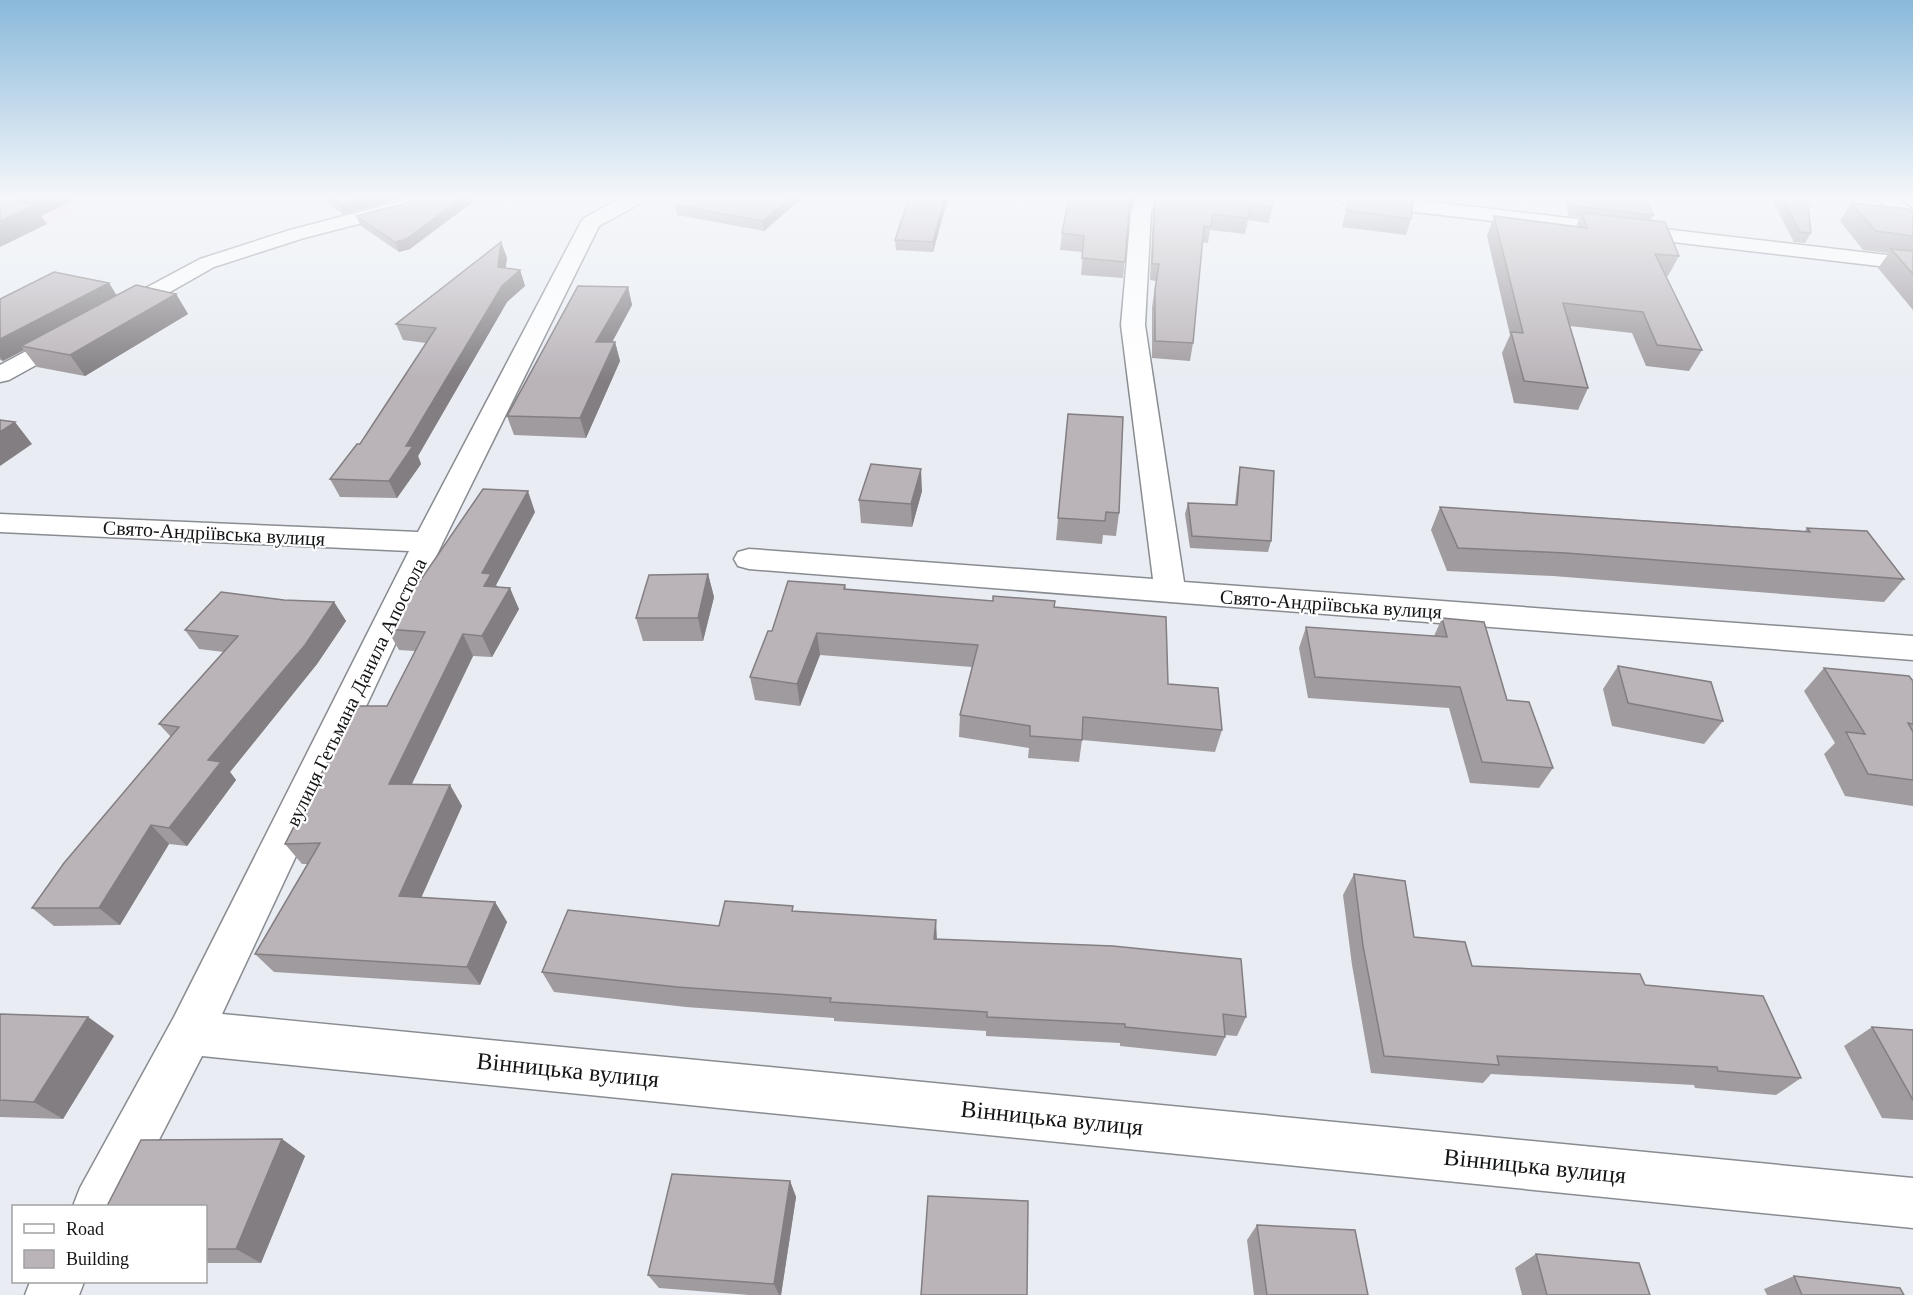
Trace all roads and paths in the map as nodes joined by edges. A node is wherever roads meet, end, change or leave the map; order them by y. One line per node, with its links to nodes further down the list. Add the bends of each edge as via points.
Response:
1 (221, 258): 6 (street)
2 (572, 258): 8 (street, вулиця Гетьмана Данила Апостола)
3 (1138, 258): 10 (street, via 1133,325)
4 (1865, 258): 5 (street)
5 (1913, 264)
6 (0, 375)
7 (0, 523): 8 (street, Свято-Андріївська вулиця)
8 (428, 543): 12 (street, вулиця Гетьмана Данила Апостола)
9 (749, 559): 10 (street, Свято-Андріївська вулиця)
10 (1170, 592): 11 (street, Свято-Андріївська вулиця)
11 (1913, 648)
12 (190, 1033): 13 (street, Вінницька вулиця); 14 (street, вулиця Гетьмана Данила Апостола)
13 (1913, 1203)
14 (99, 1205)

